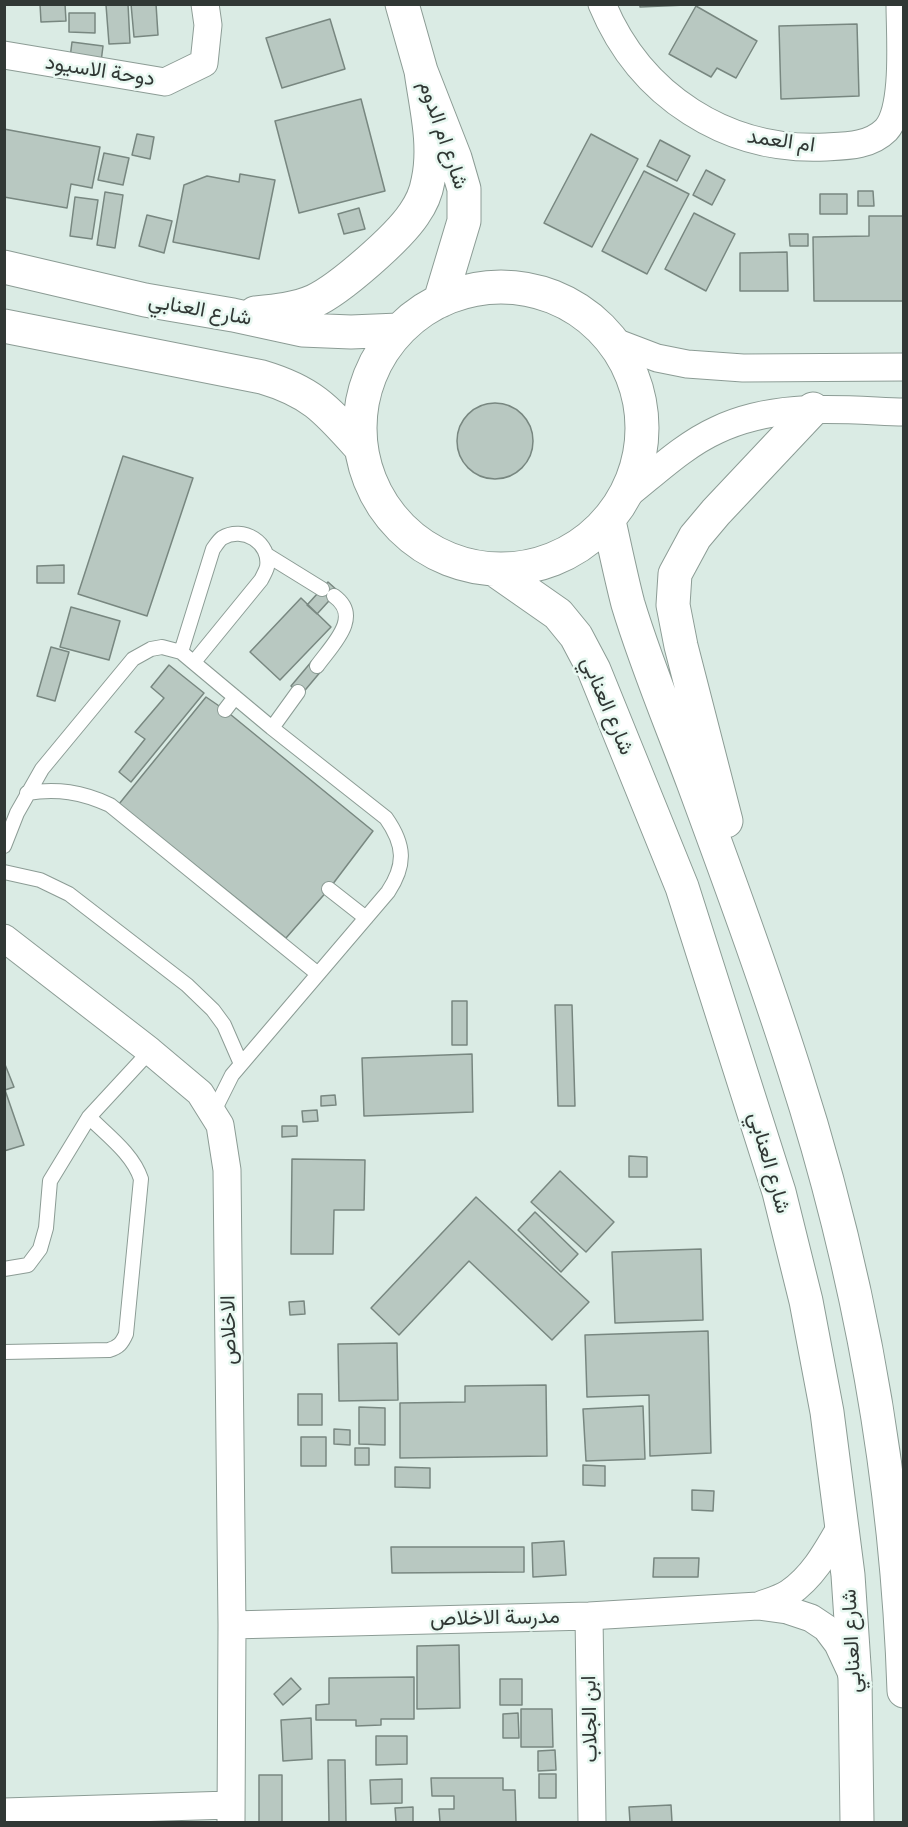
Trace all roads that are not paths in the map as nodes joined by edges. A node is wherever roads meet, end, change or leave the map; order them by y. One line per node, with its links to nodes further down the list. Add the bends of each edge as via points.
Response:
1 (205, 4): 5 (street, دوحة الاسيود, via 208,25 204,63 165,82)
2 (402, 4): 6 (street, شارع ام الدوم)
3 (602, 4): 4 (street, ام العمد, via 611,26 637,65 670,98 710,124 754,141 801,148 869,142 886,129 897,111)
4 (900, 4)
5 (4, 55)
6 (421, 71): 8 (street, شارع ام الدوم, via 464,189 464,221); 9 (street, via 431,168 414,215 394,238 333,290 291,308)
7 (4, 267): 9 (street, شارع العنابي, via 145,300)
8 (440, 301): 11 (street); 12 (street, via 471,290 502,287 535,291 565,301 592,319)
9 (233, 315): 11 (street, شارع العنابي, via 302,330)
10 (4, 326): 16 (street, via 287,385 330,413)
11 (399, 330): 16 (street, via 374,364 361,405)
12 (615, 342): 13 (street, via 657,358 687,364 743,368); 17 (street, via 631,370 641,401 644,433 639,464)
13 (903, 367)
14 (813, 409): 15 (street); 17 (street, via 747,418 716,430 687,447); 31 (street, via 702,529 675,574 673,605 722,801)
15 (903, 412)
16 (360, 447): 20 (street, via 368,479 383,508 405,533 432,552 462,564)
17 (627, 495): 18 (street)
18 (609, 521): 20 (street, via 586,543 557,558 527,568); 31 (street, via 628,604)
19 (267, 555): 21 (lane, via 261,543 249,535 235,533 222,538 213,549); 22 (lane, via 267,568 261,580); 23 (lane, via 344,606 348,615 346,625)
20 (495, 570): 42 (street, شارع العنابي, via 558,614 576,636 594,670 682,887 779,1192 810,1323)
21 (181, 652): 22 (lane); 28 (lane, via 162,647 133,659 42,769)
22 (194, 662): 25 (lane)
23 (317, 666)
24 (298, 692): 27 (lane)
25 (235, 697): 26 (lane); 27 (lane)
26 (225, 710)
27 (272, 728): 33 (lane, via 386,818 395,832 401,863 396,879)
28 (27, 793): 29 (lane); 35 (lane, via 77,793 110,805)
29 (4, 846)
30 (4, 872): 37 (lane, via 40,879 69,894 187,985 224,1025)
31 (731, 886): 47 (street, via 794,1069 849,1265 882,1445 894,1541)
32 (329, 889): 33 (lane)
33 (366, 918): 35 (lane)
34 (4, 938): 36 (street, الاخلاص)
35 (318, 974): 37 (lane)
36 (150, 1050): 38 (street, الاخلاص, via 200,1093); 39 (lane)
37 (241, 1064): 38 (lane)
38 (213, 1113): 45 (street, الاخلاص, via 220,1125 228,1170)
39 (89, 1117): 40 (lane, via 50,1181 40,1249 28,1265); 41 (lane, via 131,1160 141,1179 126,1334 117,1348 109,1350)
40 (4, 1269)
41 (4, 1352)
42 (843, 1523): 43 (street, مدرسة الاخلاص, via 804,1581); 46 (street, شارع العنابي)
43 (758, 1606): 44 (street, مدرسة الاخلاص); 46 (street, مدرسة الاخلاص, via 787,1610 826,1628)
44 (589, 1616): 45 (street, مدرسة الاخلاص); 50 (street, ابن الجلاب)
45 (232, 1624): 49 (street, الاخلاص)
46 (855, 1680): 51 (street, شارع العنابي)
47 (903, 1691)
48 (4, 1812): 49 (street)
49 (230, 1814)
50 (592, 1822)
51 (857, 1822)

